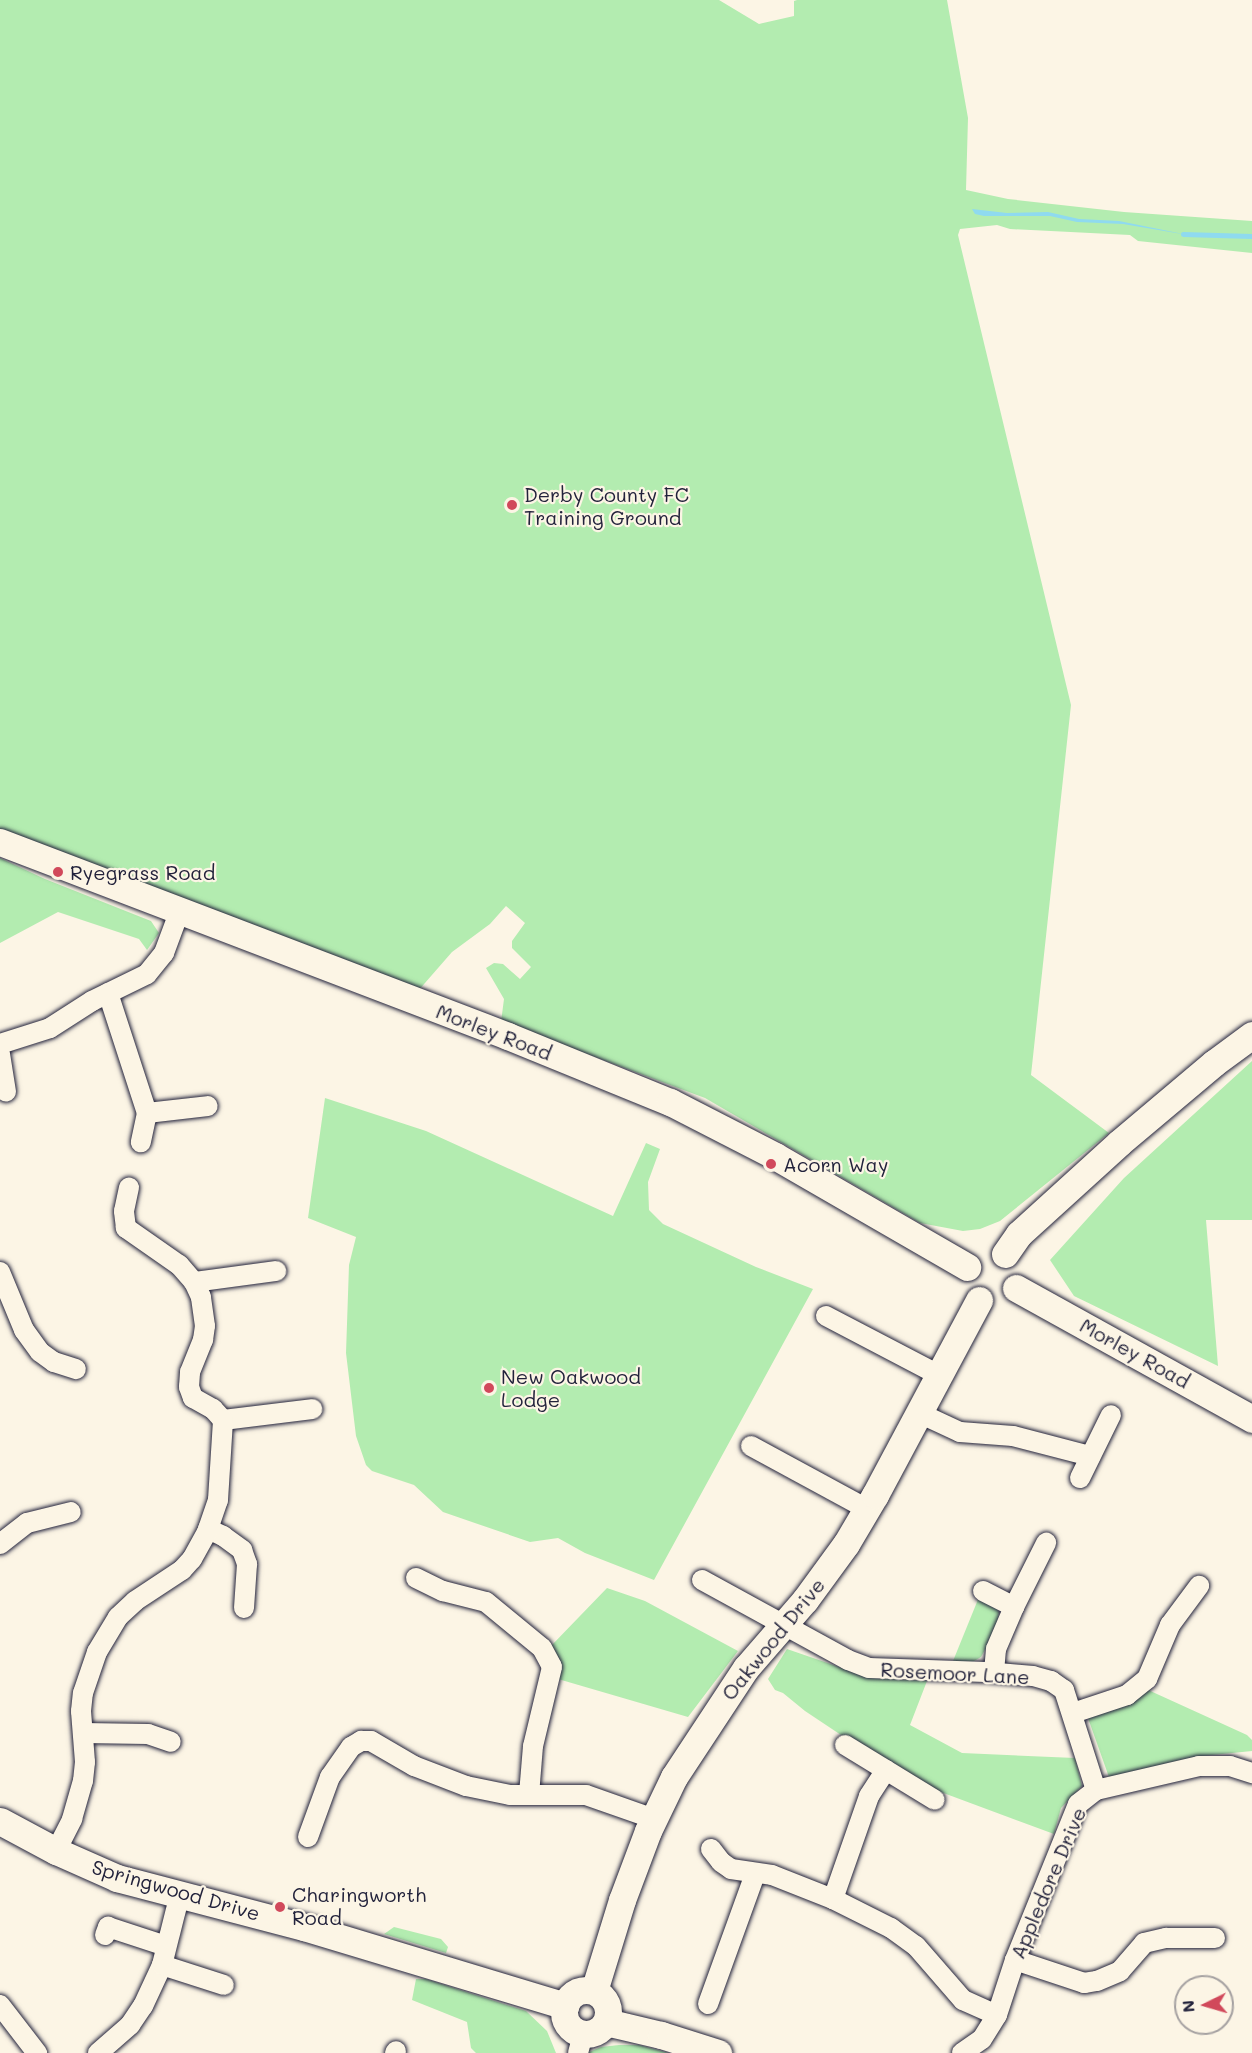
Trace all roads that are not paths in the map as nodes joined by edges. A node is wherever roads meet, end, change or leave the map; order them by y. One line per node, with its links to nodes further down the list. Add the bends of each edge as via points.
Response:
1 (0, 842): 2 (street, Morley Road)
2 (180, 910): 3 (street, via 156,965 147,974); 13 (street, Morley Road, via 670,1102 775,1156)
3 (108, 993): 5 (street, via 50,1028); 9 (street)
4 (1252, 1035): 12 (street, via 1119,1143 1019,1234)
5 (0, 1044)
6 (0, 1054): 7 (street)
7 (6, 1092)
8 (208, 1106): 9 (street)
9 (147, 1113): 10 (street)
10 (141, 1142)
11 (129, 1188): 16 (street, via 124,1211 126,1228 167,1255)
12 (1005, 1254): 13 (street, via 989,1251 977,1256); 17 (street, via 1017,1268)
13 (967, 1267): 19 (street, via 966,1282)
14 (276, 1271): 16 (street)
15 (0, 1272): 18 (street)
16 (194, 1282): 27 (street, via 201,1297 205,1326 189,1387 194,1398)
17 (1016, 1288): 19 (street, via 998,1303); 26 (street, Morley Road)
18 (5, 1300): 21 (street, via 40,1352 54,1362)
19 (979, 1300): 22 (street, Oakwood Drive)
20 (826, 1316): 22 (street)
21 (76, 1369)
22 (939, 1375): 24 (street, Oakwood Drive)
23 (312, 1409): 27 (street)
24 (919, 1413): 29 (street, via 960,1432 1013,1436); 31 (street, Oakwood Drive)
25 (1111, 1415): 29 (street)
26 (1252, 1419)
27 (223, 1420): 33 (street, via 218,1500)
28 (751, 1446): 31 (street)
29 (1090, 1456): 30 (street)
30 (1080, 1478)
31 (867, 1509): 42 (street, Oakwood Drive, via 832,1564)
32 (71, 1512): 34 (street, via 27,1523)
33 (208, 1529): 41 (street, via 242,1550 247,1564); 45 (street, via 182,1570 135,1601 106,1635 84,1693)
34 (0, 1544)
35 (1046, 1544): 40 (street)
36 (416, 1578): 51 (street, via 442,1591 486,1602 542,1648 552,1666 533,1746)
37 (702, 1580): 42 (street, Rosemoor Lane)
38 (1199, 1586): 44 (street, via 1170,1625 1147,1678 1127,1695)
39 (983, 1591): 40 (street)
40 (1014, 1607): 43 (street, via 996,1649)
41 (244, 1608)
42 (785, 1624): 43 (street, Rosemoor Lane, via 869,1668); 53 (street, Oakwood Drive, via 746,1668 707,1724)
43 (994, 1672): 44 (street, Rosemoor Lane, via 1051,1681 1064,1690)
44 (1073, 1713): 50 (street, Rosemoor Lane)
45 (83, 1733): 46 (street, via 148,1734); 57 (street, via 83,1781 72,1819)
46 (171, 1742)
47 (845, 1745): 48 (street)
48 (886, 1770): 52 (street); 60 (street, via 870,1796)
49 (1252, 1773): 50 (street, Appledore Drive, via 1230,1766 1199,1766)
50 (1096, 1790): 64 (street, Appledore Drive, via 1078,1804)
51 (529, 1795): 53 (street, via 586,1795); 55 (street, via 466,1786 414,1766 371,1741 361,1741 351,1747 330,1778)
52 (935, 1800)
53 (654, 1819): 67 (street, Oakwood Drive, via 622,1900)
54 (0, 1821): 57 (street, Springwood Drive)
55 (308, 1837)
56 (711, 1849): 58 (street, via 731,1869)
57 (56, 1851): 59 (street, Springwood Drive, via 117,1878)
58 (755, 1874): 60 (street, via 772,1875); 68 (street)
59 (180, 1894): 63 (street); 70 (street, Springwood Drive)
60 (833, 1899): 71 (street, via 916,1946 963,2000)
61 (105, 1935): 63 (street, via 108,1927)
62 (1215, 1938): 64 (street, via 1166,1938 1144,1943 1120,1971 1084,1983)
63 (166, 1946): 65 (street)
64 (1015, 1960): 71 (street, Appledore Drive)
65 (162, 1965): 66 (street); 73 (street, via 143,2006)
66 (224, 1985)
67 (594, 1990): 70 (street, via 579,1990); 72 (street, via 608,2007)
68 (708, 2004)
69 (0, 2005): 75 (street)
70 (565, 2006): 72 (street, via 565,2020 570,2027)
71 (997, 2015): 76 (street, Appledore Drive, via 982,2039)
72 (589, 2036): 74 (street)
73 (108, 2050)
74 (713, 2052)
75 (37, 2053)
76 (962, 2053)

